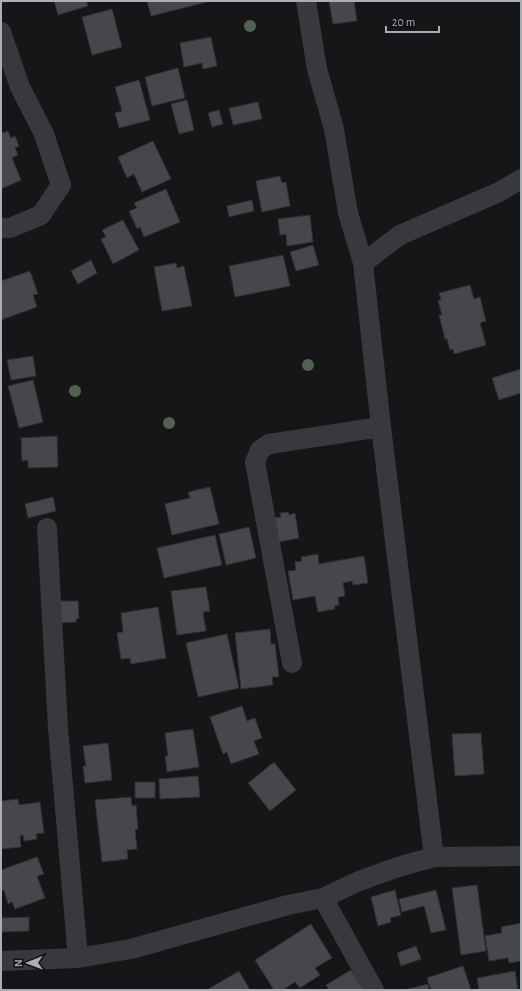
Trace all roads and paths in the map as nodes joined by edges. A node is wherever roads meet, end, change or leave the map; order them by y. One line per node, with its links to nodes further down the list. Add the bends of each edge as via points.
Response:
1 (306, 1): 5 (street, via 317,69 334,129 348,213)
2 (1, 32): 4 (street, via 20,87 44,134 61,186 41,215 10,228)
3 (521, 178): 5 (street, via 499,192 400,235)
4 (1, 228)
5 (363, 263): 6 (street)
6 (381, 427): 8 (street, via 269,444 260,450 255,462); 10 (street)
7 (47, 528): 12 (street, via 58,728)
8 (292, 663)
9 (521, 856): 10 (street)
10 (434, 857): 11 (street, via 359,881)
11 (323, 898): 12 (street, via 288,905 131,949); 14 (street)
12 (78, 958): 13 (street)
13 (1, 961)
14 (374, 990)

